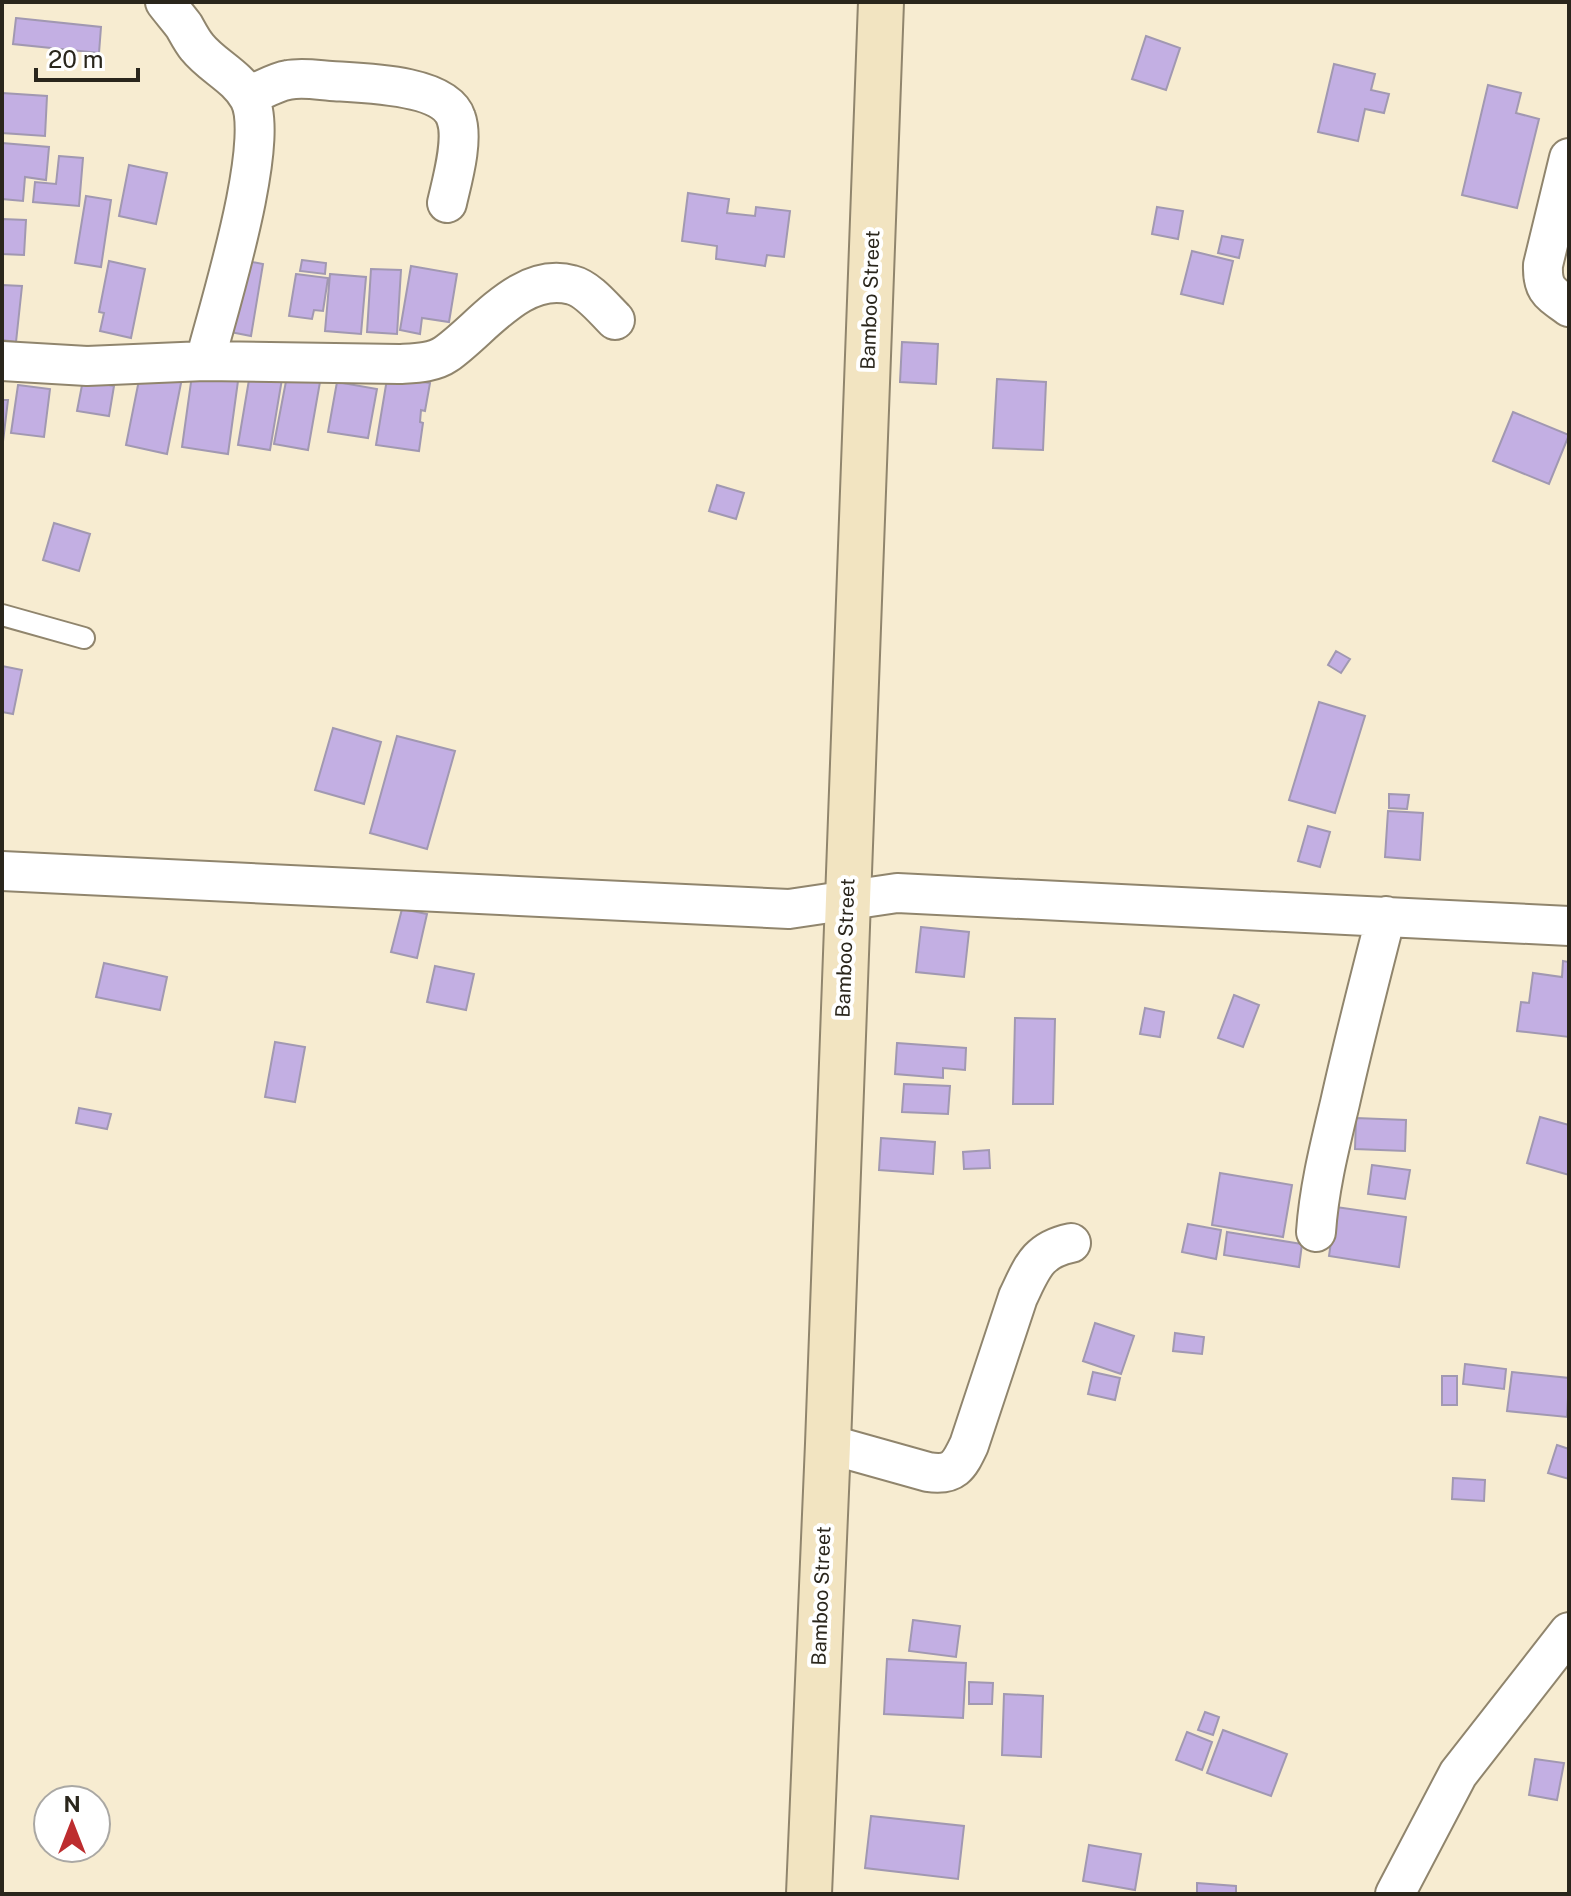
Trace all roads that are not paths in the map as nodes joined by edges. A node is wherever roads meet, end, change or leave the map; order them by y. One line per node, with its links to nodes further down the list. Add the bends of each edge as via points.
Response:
1 (165, 2): 3 (street, via 198,49)
2 (881, 2): 13 (street, Bamboo Street)
3 (248, 96): 5 (street, via 289,80 309,80 407,88 436,98 457,120 457,164); 9 (street, via 255,112 248,198)
4 (1569, 158): 6 (street, via 1542,277 1545,289)
5 (447, 203)
6 (1569, 307)
7 (615, 320): 9 (street, via 573,285 553,283 512,298 445,355 425,362)
8 (2, 361): 9 (street, via 87,366)
9 (205, 361)
10 (2, 615): 11 (lane)
11 (84, 638)
12 (2, 871): 13 (street, via 789,909)
13 (847, 901): 14 (street, via 897,893); 18 (street, Bamboo Street)
14 (1386, 916): 15 (street); 16 (street, via 1330,1147)
15 (1569, 926)
16 (1316, 1232)
17 (1071, 1243): 18 (street, via 1040,1256 1028,1277 960,1464 941,1474)
18 (828, 1444): 20 (street, Bamboo Street)
19 (1569, 1632): 21 (street, via 1458,1774)
20 (809, 1894)
21 (1395, 1894)

